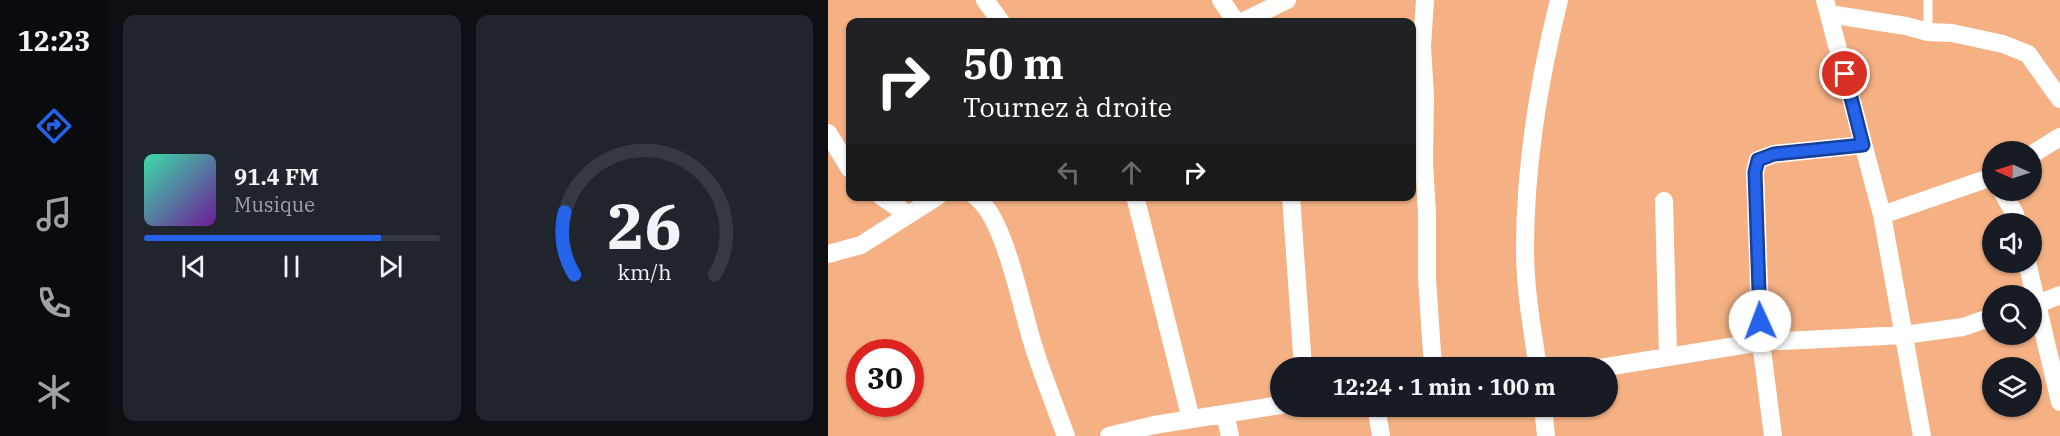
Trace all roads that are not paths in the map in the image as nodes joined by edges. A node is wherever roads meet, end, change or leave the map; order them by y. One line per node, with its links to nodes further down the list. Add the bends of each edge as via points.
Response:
1 (985, 0): 8 (street)
2 (1221, 0): 9 (street)
3 (1287, 0): 10 (street)
4 (1425, 0): 36 (street, via 1424,162)
5 (1559, 0): 37 (street, via 1534,131 1526,209 1528,295)
6 (1928, 0): 11 (lane)
7 (1827, 7): 11 (street); 15 (street)
8 (998, 18)
9 (1233, 18)
10 (1258, 18)
11 (1928, 32): 12 (street, via 2003,44 2028,54)
12 (2060, 99)
13 (828, 133): 17 (street)
14 (2060, 137): 16 (street)
15 (1863, 145): 26 (street); 33 (street, via 1774,154 1758,160 1755,172)
16 (2042, 148)
17 (846, 162)
18 (1982, 180): 26 (street)
19 (888, 201): 25 (street)
20 (930, 201): 25 (street)
21 (982, 201): 45 (street, via 1001,235 1035,352)
22 (1136, 201): 44 (street)
23 (1291, 201): 35 (street)
24 (1664, 201): 34 (street)
25 (909, 215): 27 (street, via 861,245)
26 (1882, 215): 31 (street)
27 (828, 254)
28 (2060, 295): 29 (street)
29 (2042, 303)
30 (1982, 320): 31 (street)
31 (1904, 336): 33 (street); 51 (street)
32 (2042, 336): 39 (street)
33 (1761, 342): 34 (street); 50 (street)
34 (1668, 355): 38 (street)
35 (1302, 357)
36 (1432, 357)
37 (1536, 357)
38 (1618, 365)
39 (2060, 402)
40 (1270, 407): 41 (street)
41 (1225, 414): 44 (street); 47 (street)
42 (1378, 417): 48 (street)
43 (1544, 417): 49 (street)
44 (1191, 419): 46 (street)
45 (1066, 436)
46 (1109, 436)
47 (1230, 436)
48 (1381, 436)
49 (1546, 436)
50 (1773, 436)
51 (1922, 436)

